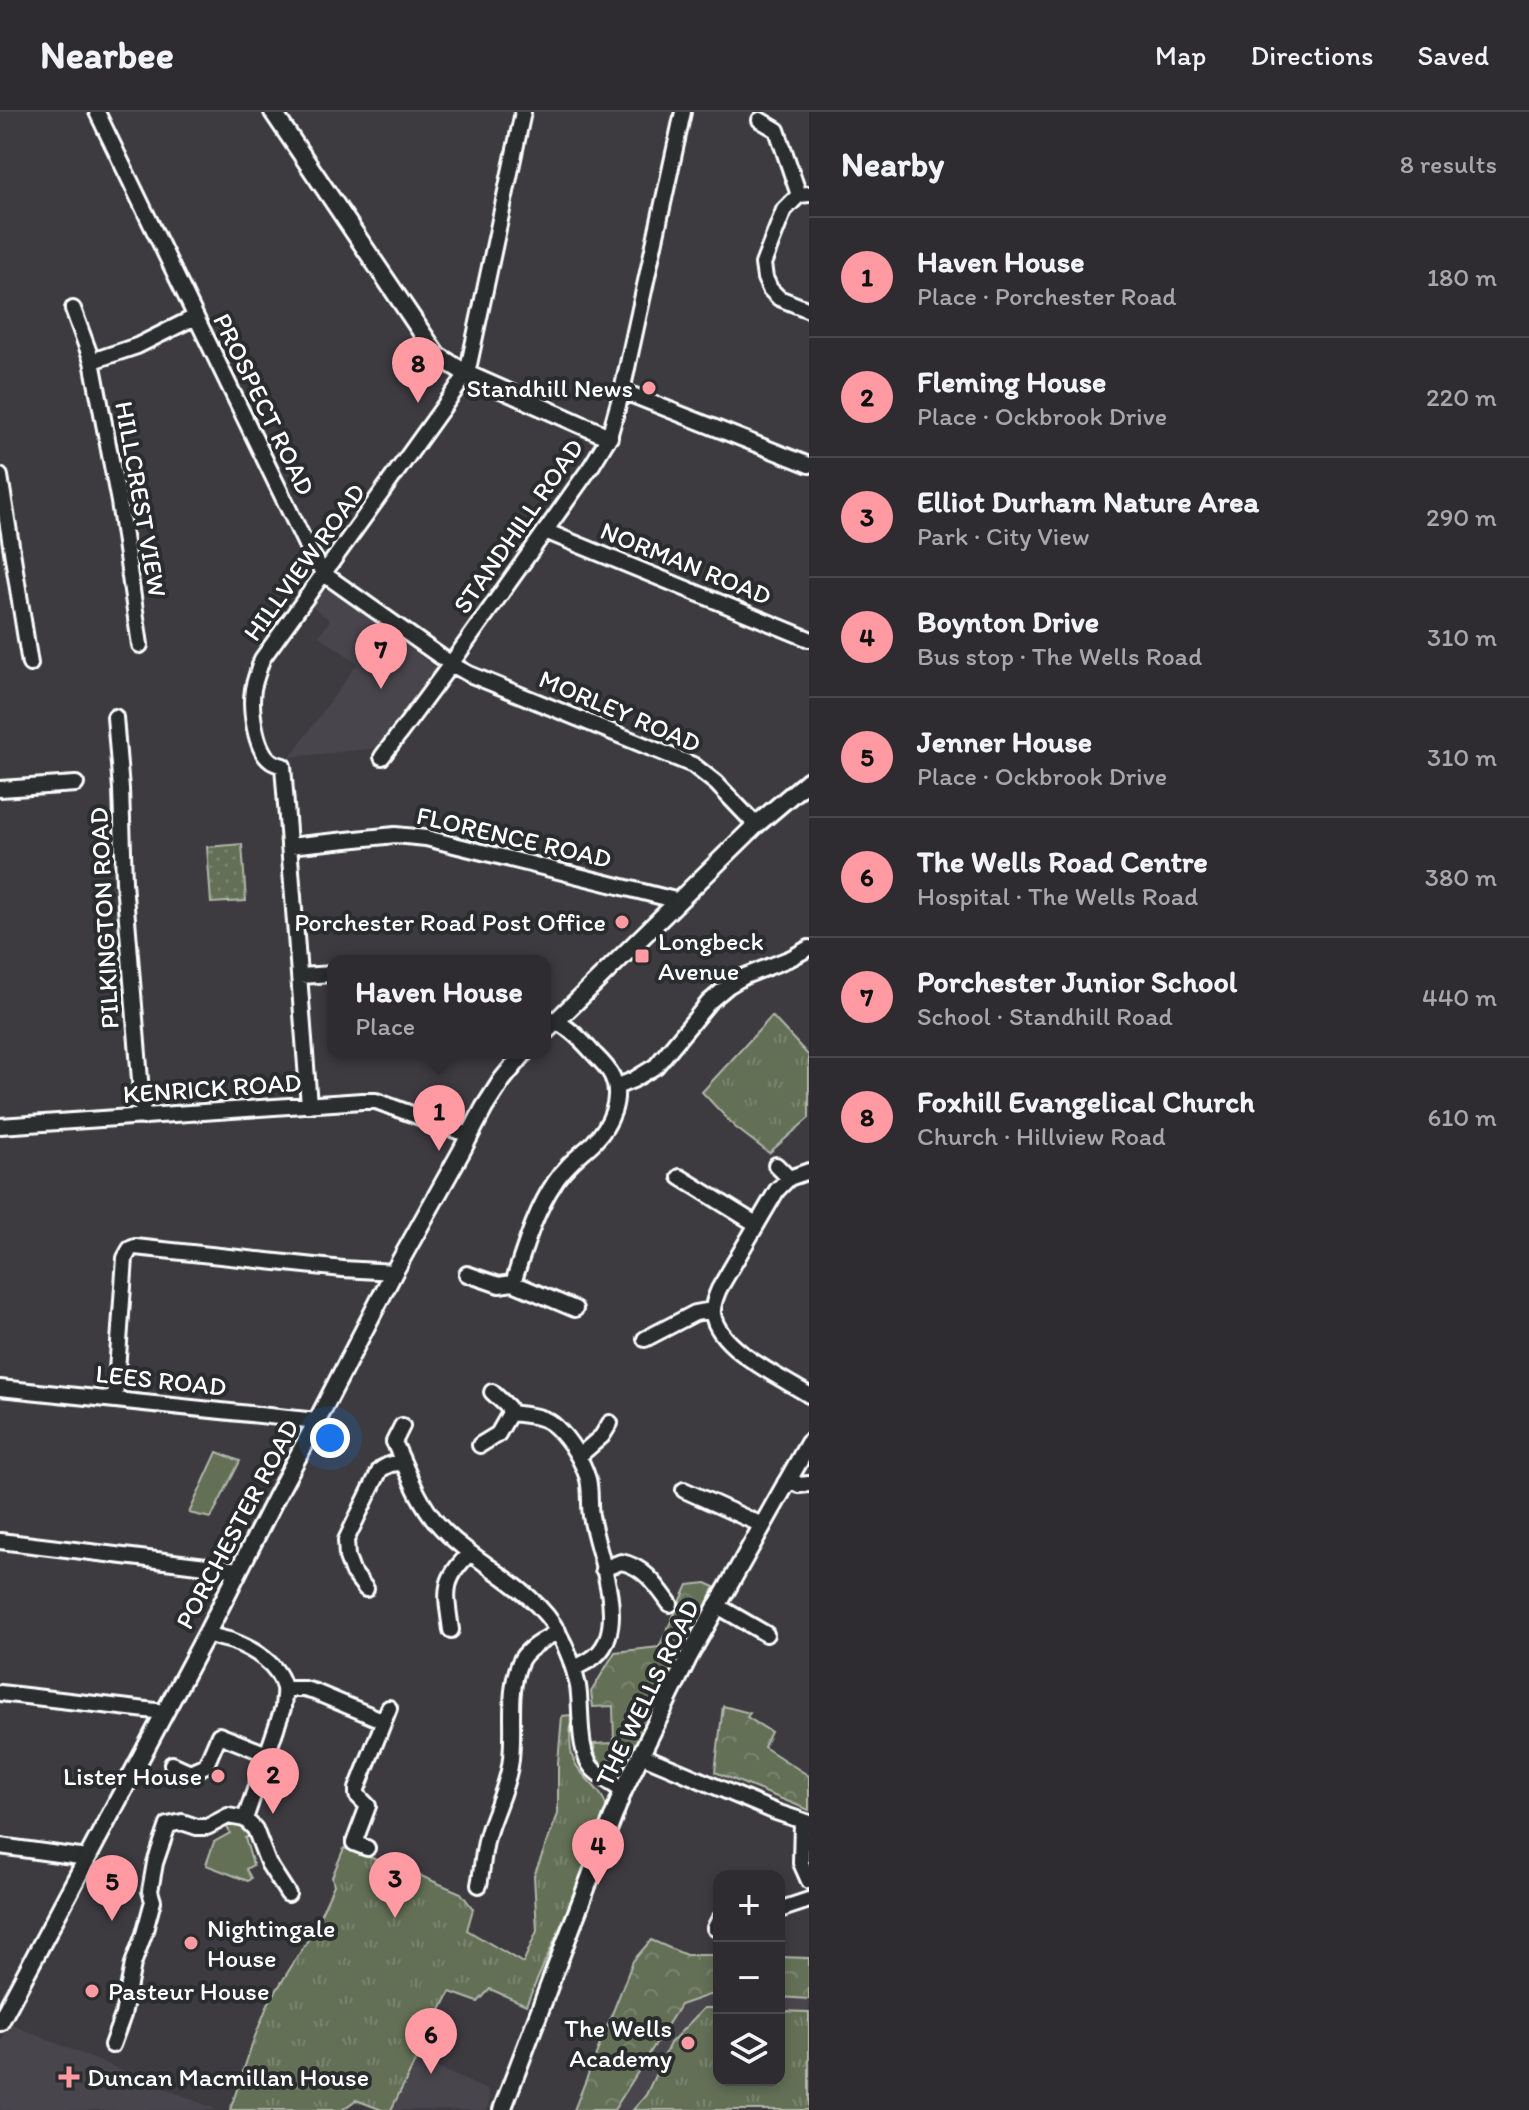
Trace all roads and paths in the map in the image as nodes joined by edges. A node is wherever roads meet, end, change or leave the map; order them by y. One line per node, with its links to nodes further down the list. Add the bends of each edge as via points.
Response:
1 (97, 112): 9 (street, PROSPECT ROAD)
2 (273, 112): 11 (street, via 428,345)
3 (523, 112): 11 (street, HILLVIEW ROAD)
4 (683, 112): 12 (street, STANDHILL ROAD)
5 (760, 120): 6 (street, via 777,130)
6 (804, 194): 8 (street, via 784,210 763,264 770,289 779,298)
7 (73, 309): 10 (street, HILLCREST VIEW)
8 (809, 310)
9 (195, 317): 10 (street); 17 (street, PROSPECT ROAD)
10 (92, 361): 19 (street, HILLCREST VIEW)
11 (467, 374): 13 (street); 17 (street, HILLVIEW ROAD)
12 (622, 391): 13 (street, STANDHILL ROAD); 14 (street)
13 (609, 437): 16 (street, STANDHILL ROAD)
14 (809, 465)
15 (0, 476): 21 (street)
16 (545, 531): 18 (street, NORMAN ROAD); 20 (street, STANDHILL ROAD)
17 (324, 574): 20 (street, PROSPECT ROAD); 28 (street, HILLVIEW ROAD, via 262,659 253,691 260,745 272,762 283,766)
18 (809, 639)
19 (140, 645)
20 (454, 659): 23 (street, STANDHILL ROAD); 27 (street, MORLEY ROAD, via 503,689 693,765)
21 (30, 664)
22 (115, 717): 37 (street, PILKINGTON ROAD)
23 (382, 757)
24 (809, 780): 27 (street)
25 (76, 784): 26 (street)
26 (0, 789)
27 (756, 825): 29 (street)
28 (289, 846): 29 (street, FLORENCE ROAD, via 395,835 426,838); 32 (street, HILLVIEW ROAD)
29 (679, 901): 33 (street)
30 (809, 948): 35 (street, via 728,986 656,1066)
31 (327, 974): 32 (street)
32 (300, 976): 36 (street, HILLVIEW ROAD)
33 (552, 1018): 35 (street, via 607,1068)
34 (519, 1059): 39 (street, PORCHESTER ROAD)
35 (616, 1087): 47 (street, via 607,1125 553,1184)
36 (309, 1105): 37 (street, KENRICK ROAD); 39 (street, KENRICK ROAD, via 376,1101)
37 (143, 1117): 38 (street, KENRICK ROAD)
38 (0, 1126)
39 (469, 1135): 45 (street, PORCHESTER ROAD)
40 (776, 1165): 43 (street)
41 (809, 1171): 43 (street)
42 (680, 1177): 44 (street)
43 (789, 1178): 44 (street)
44 (756, 1224): 49 (street, via 719,1289)
45 (394, 1272): 54 (street, via 130,1249 125,1258); 56 (street, PORCHESTER ROAD)
46 (467, 1274): 47 (street, via 499,1285)
47 (513, 1283): 48 (street)
48 (575, 1309)
49 (713, 1310): 50 (street, via 695,1313); 53 (street, via 734,1349)
50 (645, 1339)
51 (0, 1388): 54 (street, LEES ROAD)
52 (492, 1392): 55 (street)
53 (809, 1395)
54 (115, 1399): 56 (street, LEES ROAD)
55 (510, 1413): 60 (street, via 498,1434); 61 (street, via 548,1421)
56 (317, 1421): 72 (street, PORCHESTER ROAD)
57 (610, 1423): 61 (street)
58 (402, 1426): 62 (street, via 394,1442)
59 (809, 1443): 63 (street, THE WELLS ROAD)
60 (480, 1445)
61 (579, 1456): 71 (street, via 589,1482)
62 (404, 1464): 70 (street, via 437,1523); 73 (street, via 380,1470 346,1540 348,1574)
63 (785, 1483): 65 (street); 68 (street, THE WELLS ROAD)
64 (709, 1484): 67 (street)
65 (809, 1484)
66 (684, 1490): 67 (street)
67 (702, 1500): 68 (street)
68 (762, 1525): 75 (street, THE WELLS ROAD)
69 (0, 1541): 72 (street)
70 (470, 1553): 76 (street, via 454,1568 447,1585); 77 (street, via 520,1590)
71 (603, 1569): 74 (street, via 621,1562 639,1569); 80 (street, via 611,1613 608,1637 599,1654)
72 (239, 1570): 78 (street, PORCHESTER ROAD)
73 (366, 1589)
74 (670, 1604)
75 (716, 1605): 79 (street); 85 (street, THE WELLS ROAD)
76 (451, 1630)
77 (558, 1631): 80 (street); 94 (street, via 521,1659 513,1687 511,1764 483,1854)
78 (207, 1633): 81 (street, via 260,1655); 83 (street, PORCHESTER ROAD)
79 (766, 1634)
80 (574, 1668): 87 (street, via 588,1759)
81 (284, 1689): 84 (street); 91 (street, via 304,1689 387,1714 357,1789 368,1806 354,1843)
82 (0, 1693): 83 (street)
83 (164, 1712): 92 (street, PORCHESTER ROAD)
84 (267, 1754): 86 (street, via 219,1735 206,1765 190,1772); 88 (street)
85 (641, 1755): 87 (street, THE WELLS ROAD); 89 (street)
86 (172, 1764)
87 (623, 1791): 101 (street, THE WELLS ROAD)
88 (245, 1819): 95 (street); 100 (street, via 228,1816 207,1827 168,1825 155,1863 153,1901 133,1964 125,2026)
89 (806, 1822): 93 (street, via 801,1863)
90 (0, 1846): 92 (street)
91 (367, 1848)
92 (87, 1858): 98 (street, PORCHESTER ROAD)
93 (809, 1881)
94 (479, 1885)
95 (288, 1894)
96 (809, 1900): 97 (street)
97 (785, 1908)
98 (6, 2001): 99 (street, PORCHESTER ROAD)
99 (0, 2022)
100 (112, 2045)
101 (502, 2110)

